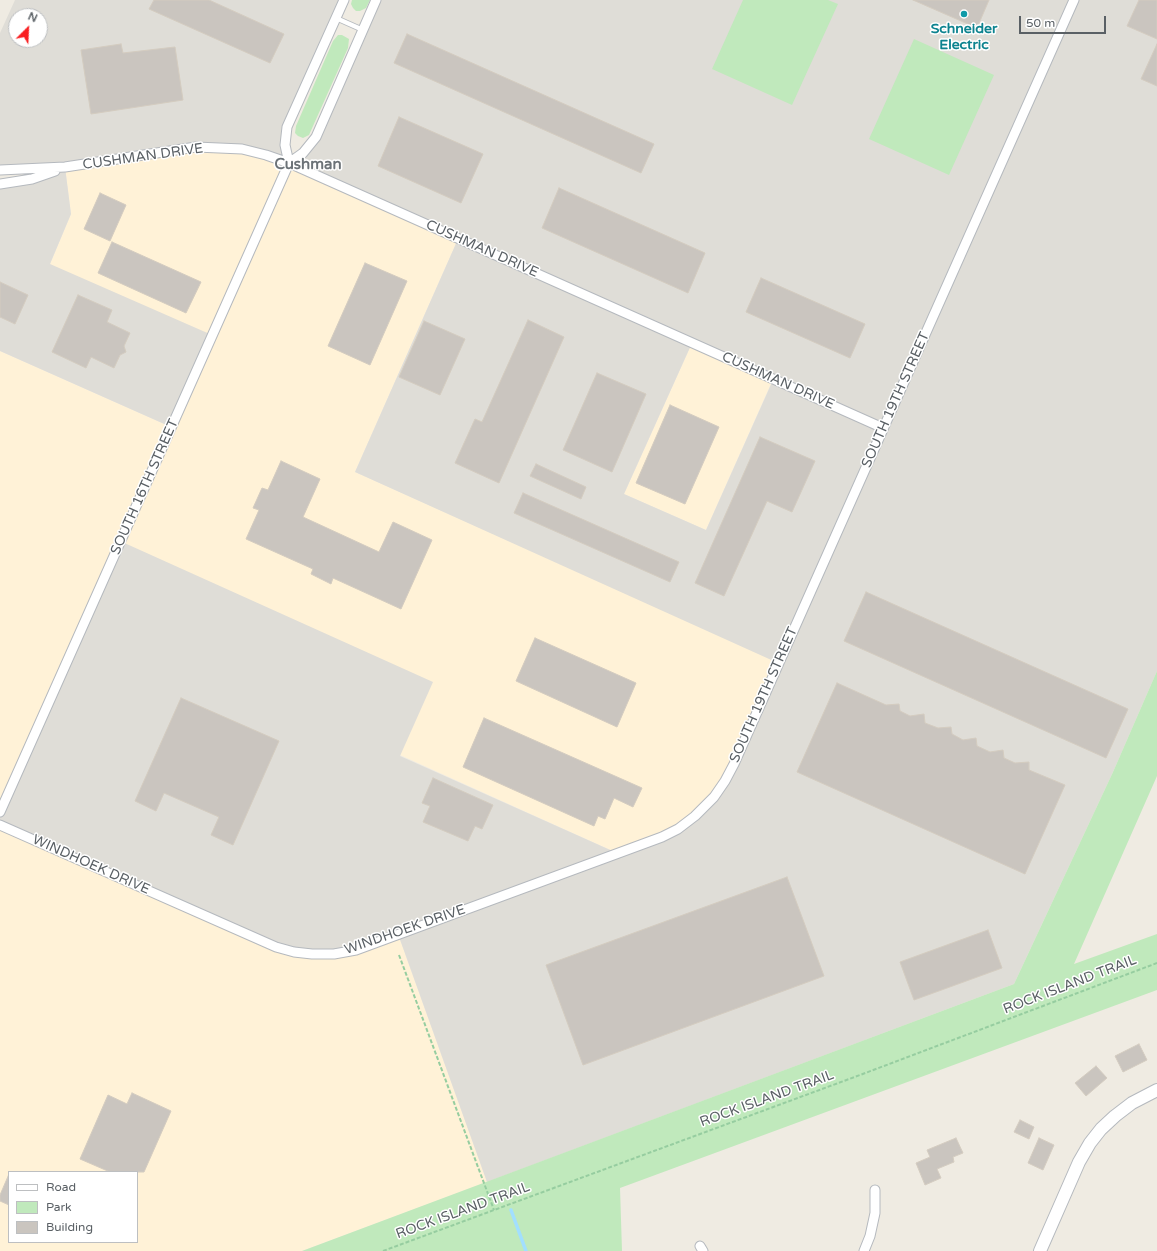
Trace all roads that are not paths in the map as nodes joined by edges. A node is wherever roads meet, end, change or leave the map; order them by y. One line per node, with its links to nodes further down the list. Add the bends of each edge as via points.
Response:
1 (344, 0): 4 (street)
2 (376, 0): 5 (street, SOUTH 16TH STREET)
3 (1074, 0): 10 (street, SOUTH 19TH STREET)
4 (336, 18): 5 (lane); 6 (street, via 287,127 285,145)
5 (363, 30): 6 (street, SOUTH 16TH STREET, via 316,137 303,153)
6 (289, 163): 7 (street, CUSHMAN DRIVE, via 242,149 196,147); 10 (street, CUSHMAN DRIVE); 12 (street, SOUTH 16TH STREET)
7 (65, 167): 8 (street, CUSHMAN DRIVE); 9 (street, CUSHMAN DRIVE, via 32,179)
8 (0, 170)
9 (0, 184)
10 (883, 428): 11 (street, SOUTH 19TH STREET, via 734,764)
11 (714, 797): 13 (street, WINDHOEK DRIVE, via 696,816 662,837 356,950 334,954 294,952 276,947)
12 (0, 812)
13 (0, 825)
14 (1157, 1090): 17 (street, via 1114,1116 1090,1143)
15 (875, 1190): 16 (street, via 875,1214)
16 (864, 1251)
17 (1040, 1251)

